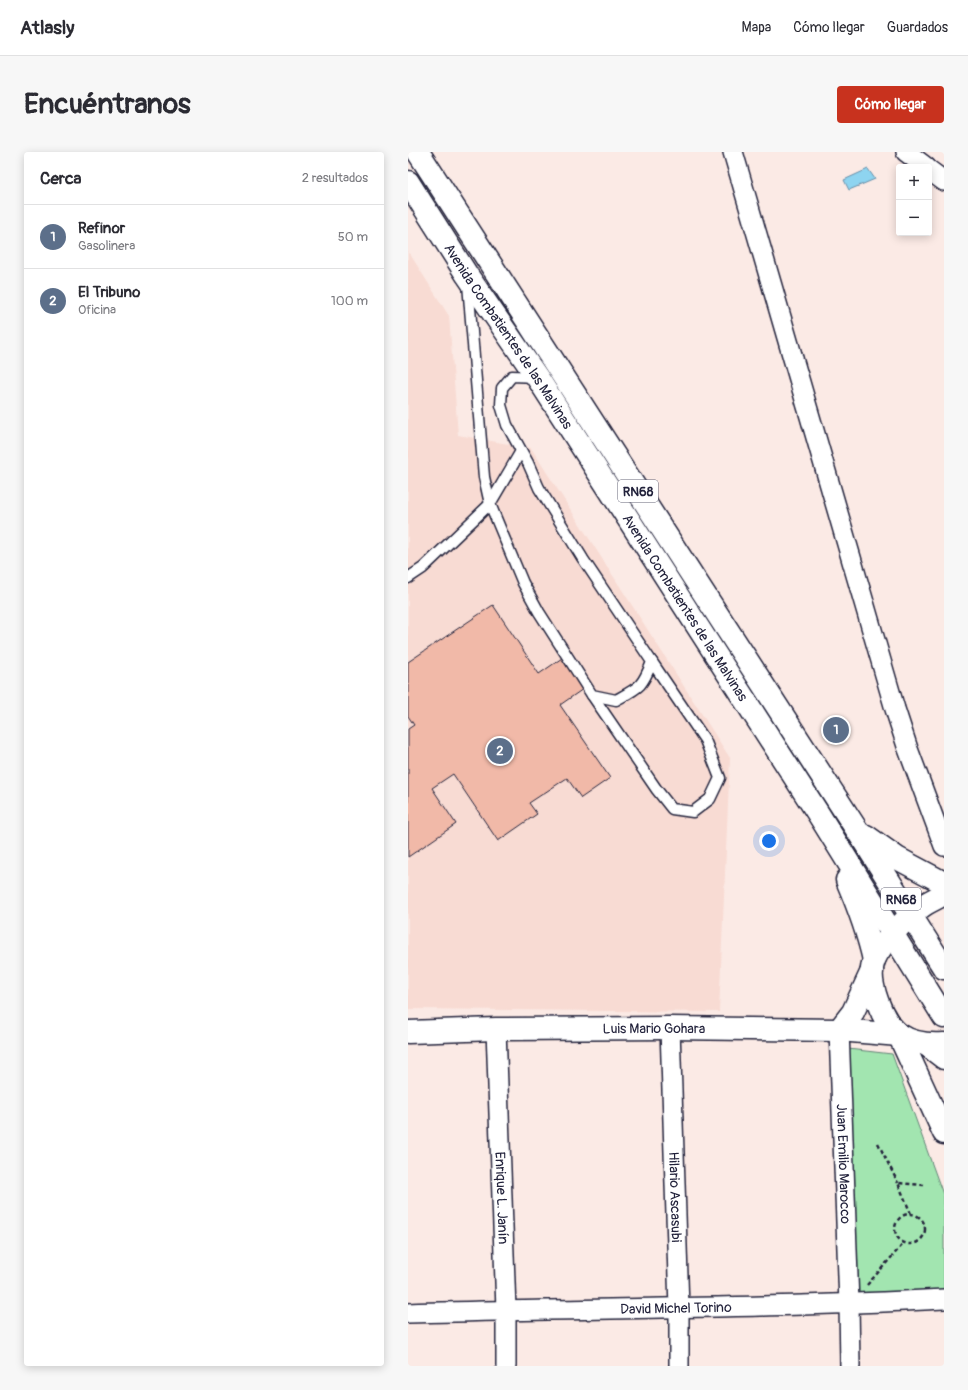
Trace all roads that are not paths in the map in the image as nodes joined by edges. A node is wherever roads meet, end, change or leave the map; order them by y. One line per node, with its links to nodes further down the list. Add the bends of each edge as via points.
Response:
1 (418, 152): 16 (main road, Avenida Combatientes de las Malvinas / RN68)
2 (733, 152): 17 (street, via 895,709)
3 (906, 152): 4 (street)
4 (922, 164)
5 (932, 172): 6 (street)
6 (944, 181)
7 (408, 182): 8 (main road, Avenida Combatientes de las Malvinas / RN68)
8 (467, 274): 9 (main road, Avenida Combatientes de las Malvinas / RN68); 11 (lane, via 484,477)
9 (537, 377): 10 (lane, via 512,376 502,388 501,405 507,425); 15 (main road, Avenida Combatientes de las Malvinas / RN68)
10 (521, 451): 11 (lane); 13 (lane, via 539,488 583,559)
11 (490, 504): 12 (lane, via 423,568); 14 (lane, via 523,583)
12 (408, 578)
13 (652, 662): 14 (lane, via 646,678 638,688 616,700); 14 (lane, via 705,740 720,778 710,799 693,812 672,809)
14 (592, 695)
15 (819, 815): 21 (main road, Avenida Combatientes de las Malvinas / RN68); 22 (main road, via 856,902 870,942)
16 (857, 830): 18 (main road, via 897,858); 20 (main road, Avenida Combatientes de las Malvinas / RN68)
17 (944, 846)
18 (944, 883)
19 (944, 894): 20 (main road, via 920,907)
20 (912, 915): 21 (main road); 23 (main road, Avenida Combatientes de las Malvinas / RN68)
21 (892, 934): 22 (main road); 24 (main road, Avenida Combatientes de las Malvinas / RN68)
22 (873, 966): 27 (main road, via 853,1012); 29 (main road, via 874,990 878,1004 885,1018)
23 (944, 968)
24 (944, 1016)
25 (670, 1028): 26 (main road, Luis Mario Gohara); 27 (main road, Luis Mario Gohara); 35 (street, Hilario Ascasubi)
26 (496, 1029): 28 (main road, Luis Mario Gohara); 36 (street, Enrique L. Janín)
27 (839, 1030): 29 (main road, Luis Mario Gohara); 34 (street, Juan Emilio Marocco)
28 (408, 1032)
29 (899, 1035): 30 (main road); 32 (main road)
30 (935, 1045): 31 (main road)
31 (944, 1058)
32 (944, 1133)
33 (944, 1300): 34 (street, David Michel Torino)
34 (849, 1304): 35 (street, David Michel Torino); 40 (street, Juan Emilio Marocco)
35 (679, 1308): 36 (street, David Michel Torino); 39 (street, Hilario Ascasubi)
36 (506, 1310): 37 (street, David Michel Torino); 38 (street, Enrique L. Janín)
37 (408, 1313)
38 (506, 1366)
39 (679, 1366)
40 (850, 1366)

